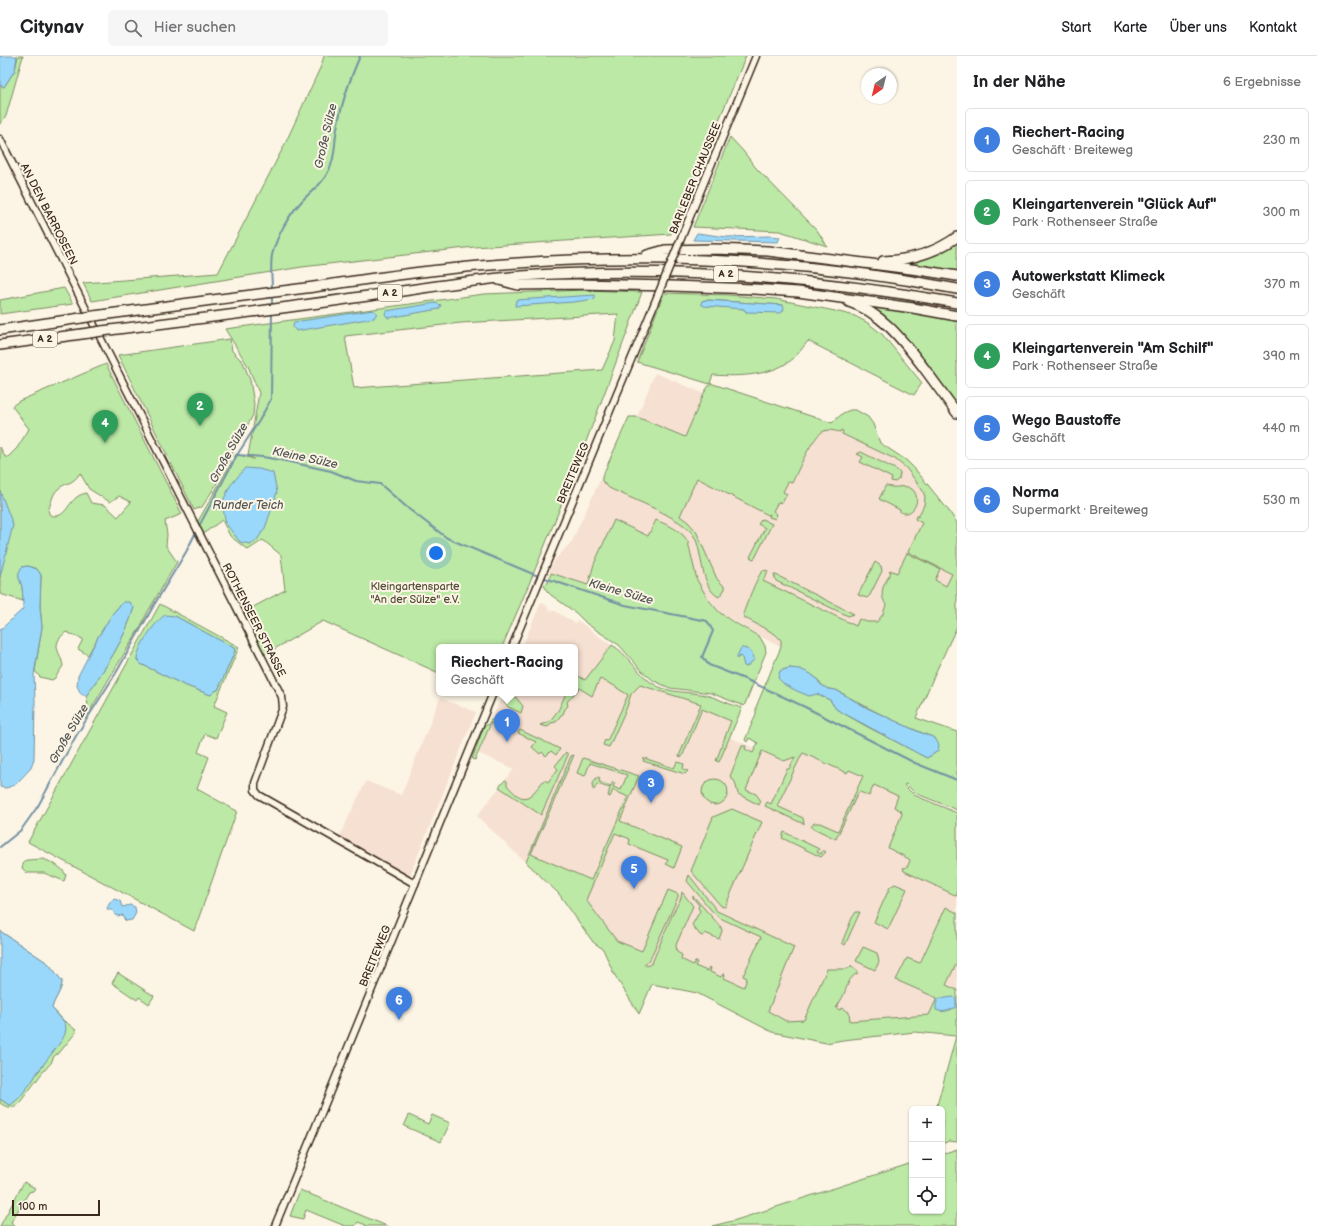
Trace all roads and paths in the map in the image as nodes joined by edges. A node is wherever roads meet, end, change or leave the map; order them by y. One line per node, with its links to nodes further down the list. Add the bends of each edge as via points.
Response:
1 (756, 56): 12 (street, BARLEBER CHAUSSEE, bridge)
2 (0, 139): 10 (street, AN DEN BARROSEEN)
3 (957, 237): 5 (highway, via 934,251 915,257)
4 (633, 258): 5 (highway, via 665,250 730,249); 8 (highway, A 2, via 789,265 877,275); 14 (highway, A 2, bridge, via 478,266)
5 (859, 261): 6 (highway)
6 (957, 276)
7 (494, 278): 9 (highway, via 518,285 671,286); 11 (highway, A 2, via 637,272 741,275 854,286); 15 (highway, A 2, bridge)
8 (957, 288)
9 (814, 294): 13 (highway); 16 (highway, via 858,306 888,325)
10 (79, 298): 19 (street, ROTHENSEER STRASSE, via 280,693 283,707 255,782 255,790 259,795)
11 (957, 303)
12 (652, 307): 17 (street, BREITEWEG)
13 (957, 316)
14 (0, 330)
15 (0, 345)
16 (957, 413)
17 (513, 644)
18 (492, 696): 19 (street, BREITEWEG)
19 (415, 884): 20 (street, BREITEWEG)
20 (275, 1226)

